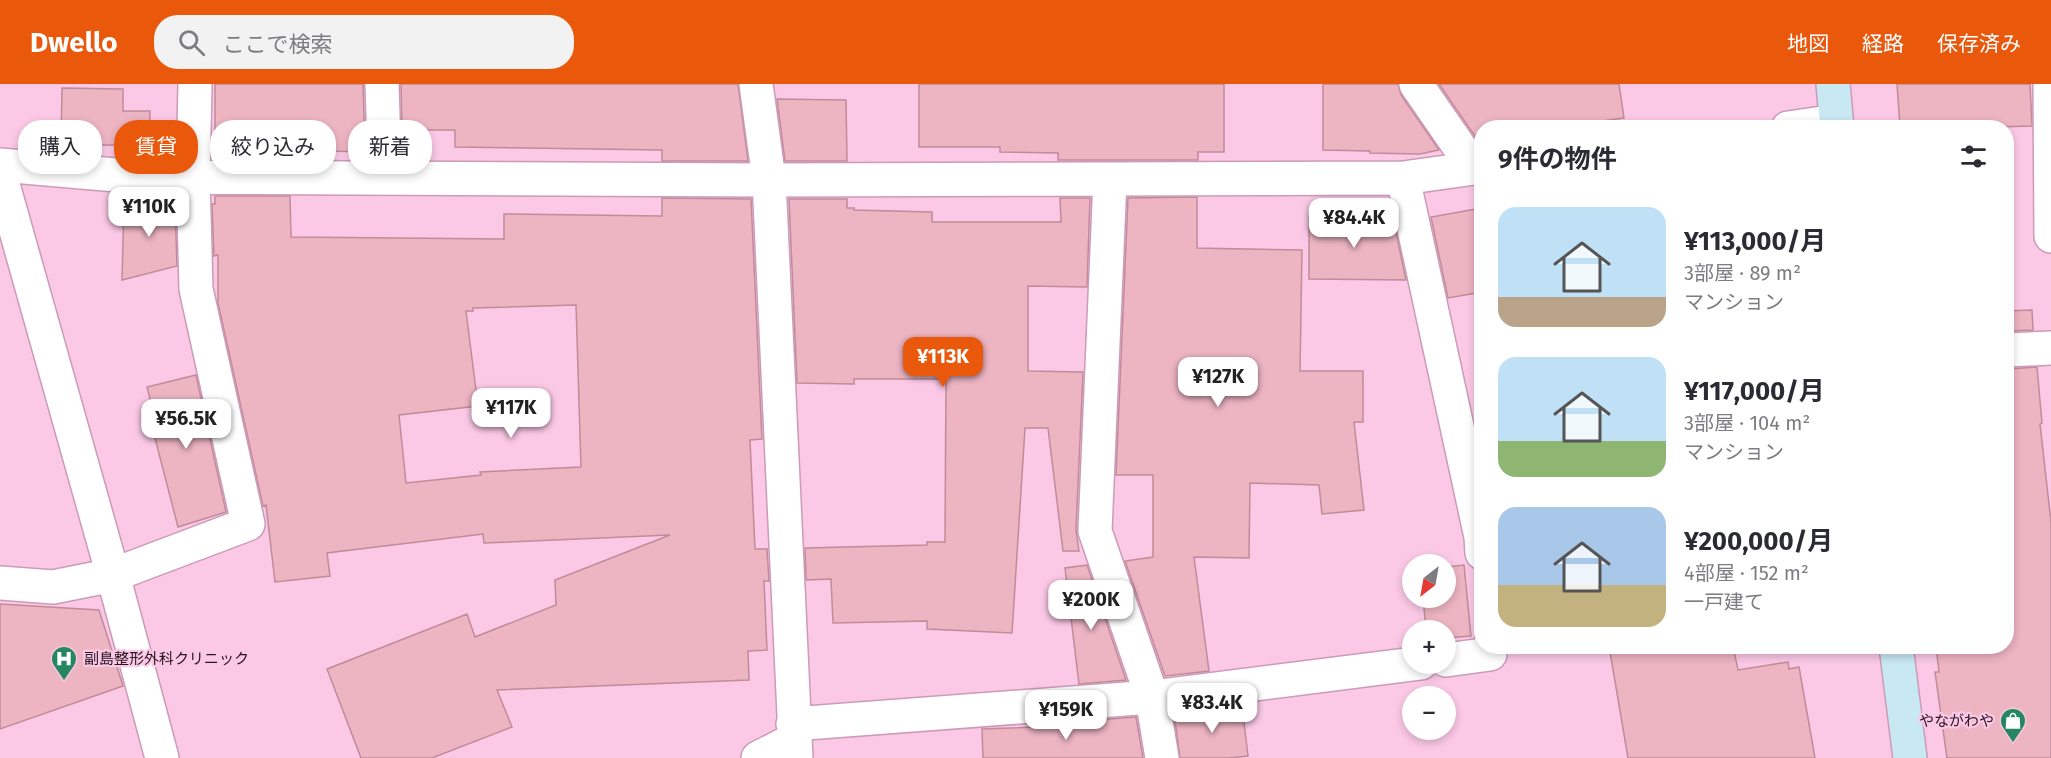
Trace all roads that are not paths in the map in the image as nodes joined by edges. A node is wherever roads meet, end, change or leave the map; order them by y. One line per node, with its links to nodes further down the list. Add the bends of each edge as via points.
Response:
1 (195, 84): 12 (street)
2 (382, 84): 13 (street)
3 (756, 84): 15 (street)
4 (1416, 84): 8 (street)
5 (1833, 84): 7 (main road)
6 (2050, 84): 17 (street)
7 (1836, 120)
8 (1474, 162)
9 (0, 165): 12 (street, via 139,177)
10 (1474, 168): 14 (street)
11 (0, 174): 21 (street)
12 (193, 177): 13 (street); 21 (street, via 196,289 248,524)
13 (385, 178): 15 (street)
14 (1403, 178): 16 (street); 20 (street)
15 (769, 180): 16 (street); 28 (street)
16 (1110, 180): 27 (street, via 1095,531)
17 (2051, 236)
18 (2051, 348): 19 (street)
19 (2014, 350)
20 (1474, 506)
21 (113, 575): 22 (street, via 53,587); 29 (street)
22 (0, 583)
23 (1490, 654): 25 (street)
24 (1897, 654): 32 (main road)
25 (1456, 659)
26 (1402, 665): 27 (street)
27 (1152, 696): 28 (street); 31 (street)
28 (795, 740): 30 (street)
29 (162, 758)
30 (758, 758)
31 (1162, 758)
32 (1910, 758)

